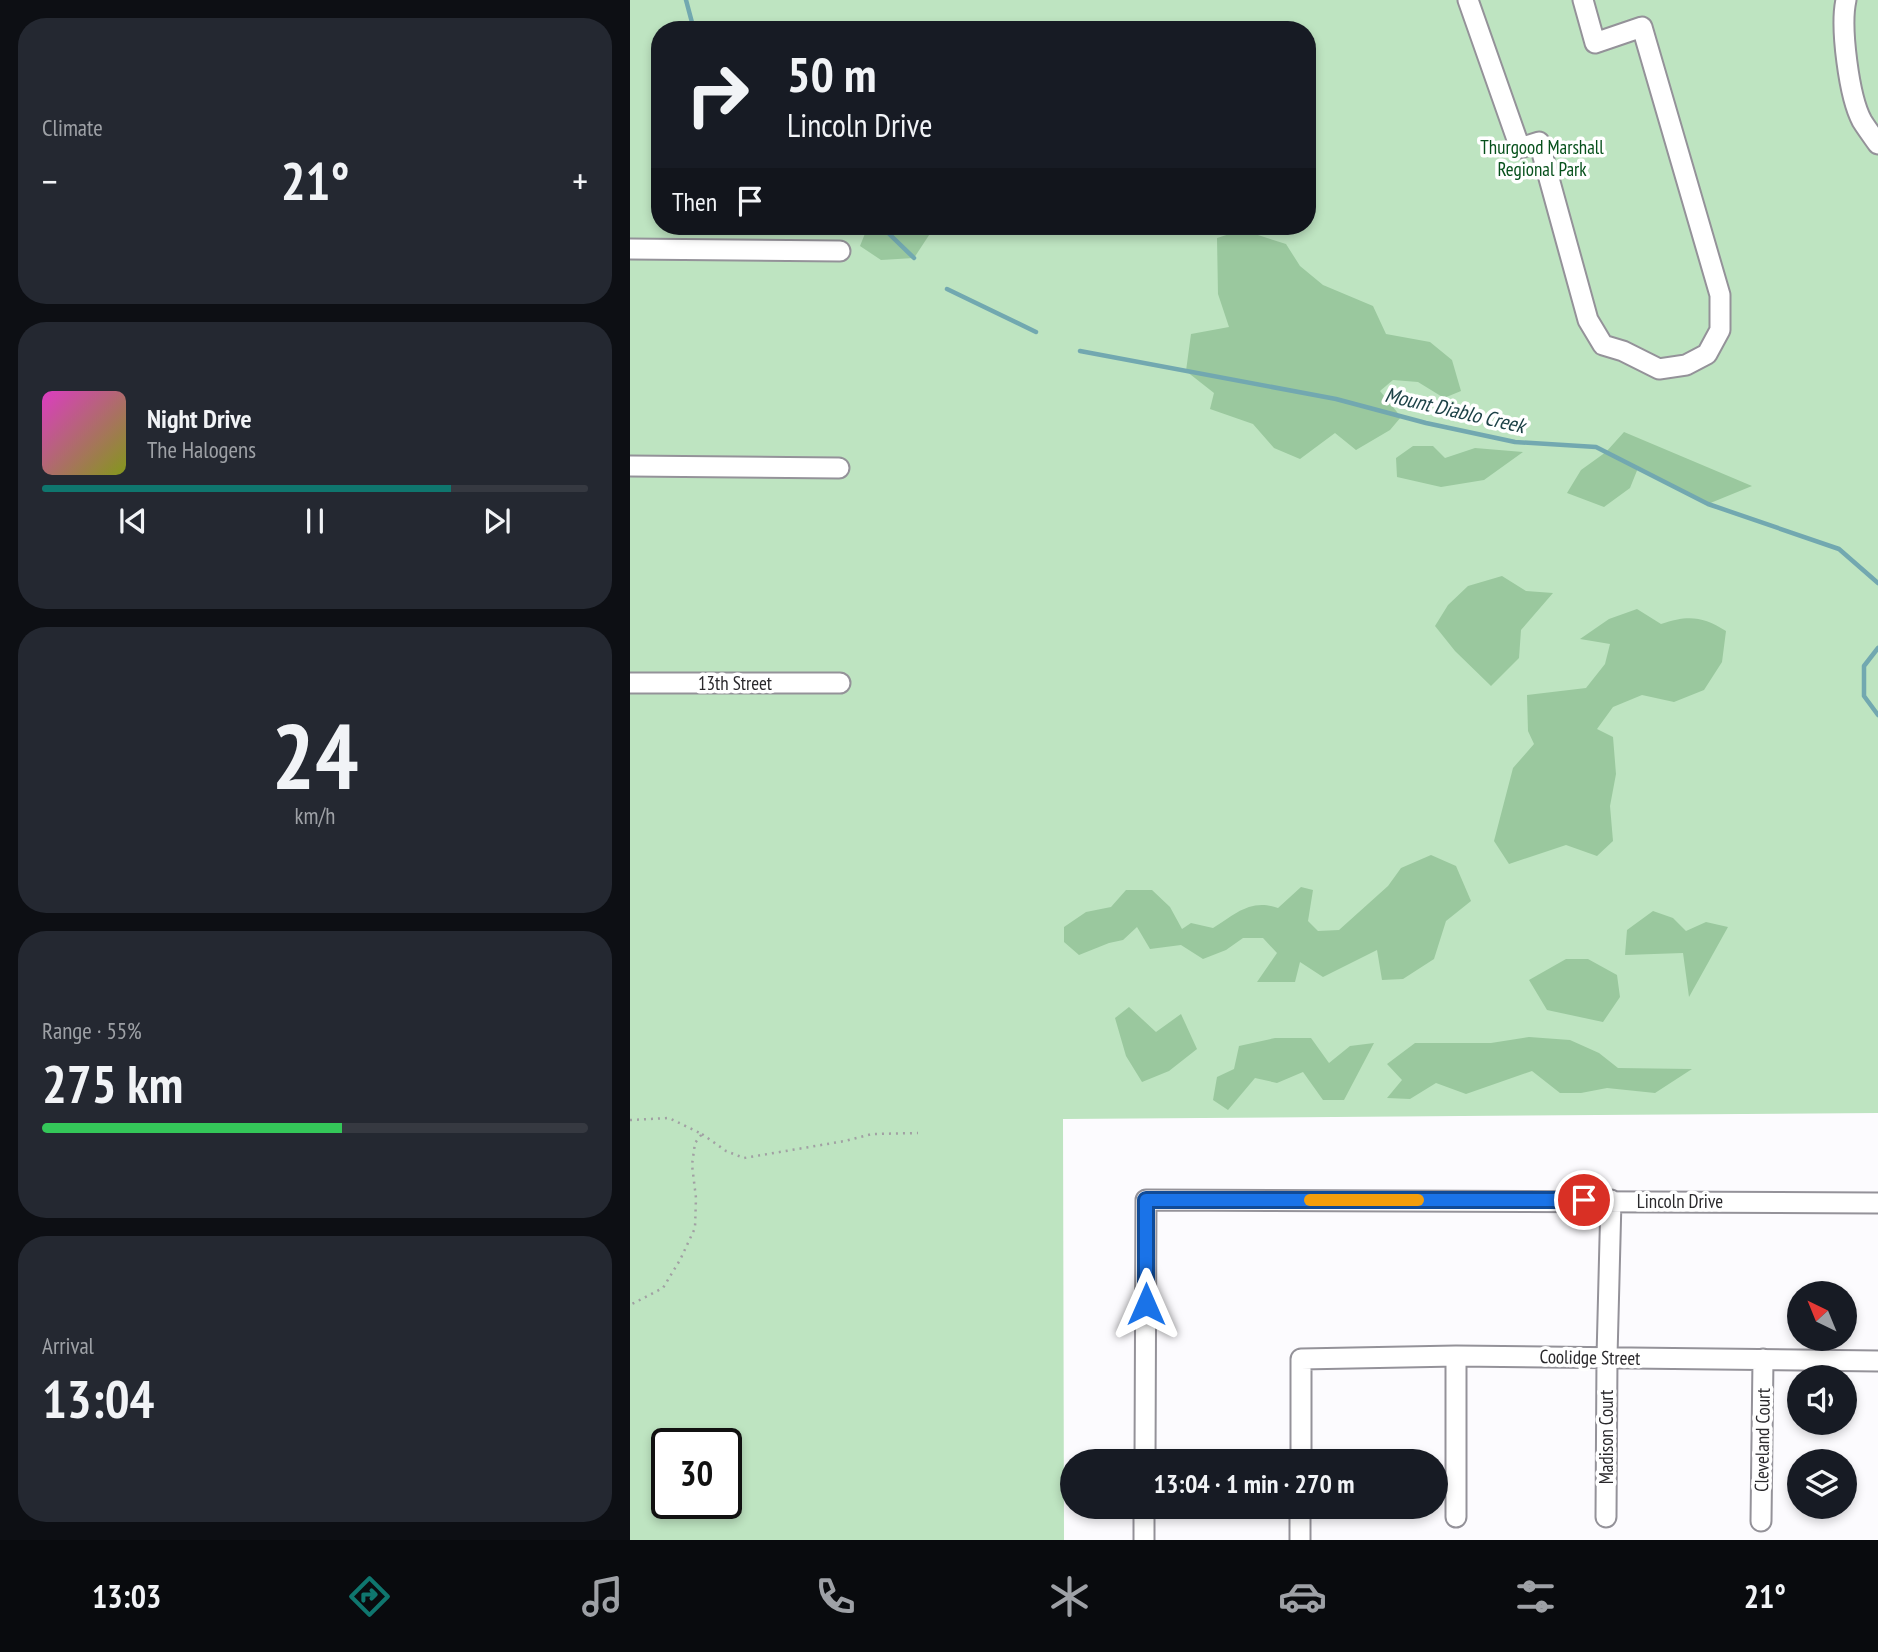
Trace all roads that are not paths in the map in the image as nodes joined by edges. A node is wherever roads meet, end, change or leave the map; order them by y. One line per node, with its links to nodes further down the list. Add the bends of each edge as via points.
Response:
1 (1468, 0): 2 (street, via 1520,148 1539,142 1588,320 1603,345 1659,369 1686,365 1707,354 1720,330 1720,295 1642,27 1595,43)
2 (1583, 0)
3 (1846, 0): 4 (street, via 1852,97)
4 (1878, 144)
5 (630, 249): 6 (street)
6 (840, 251)
7 (630, 466): 8 (street)
8 (839, 468)
9 (630, 682): 10 (street, 13th Street)
10 (840, 683)
11 (1611, 1200): 12 (street, Lincoln Drive); 14 (street, Madison Court); 17 (street, Lincoln Drive, via 1146,1200)
12 (1878, 1203)
13 (1456, 1356): 14 (street, Coolidge Street); 18 (street, Coolidge Street, via 1301,1359); 19 (street)
14 (1607, 1357): 15 (street, Coolidge Street); 20 (street, Madison Court)
15 (1763, 1360): 16 (street, Coolidge Street); 23 (street, Cleveland Court)
16 (1878, 1361)
17 (1144, 1449)
18 (1301, 1449)
19 (1457, 1517)
20 (1606, 1517)
21 (1144, 1519): 24 (street)
22 (1300, 1519): 25 (street)
23 (1761, 1521)
24 (1144, 1540)
25 (1300, 1540)

